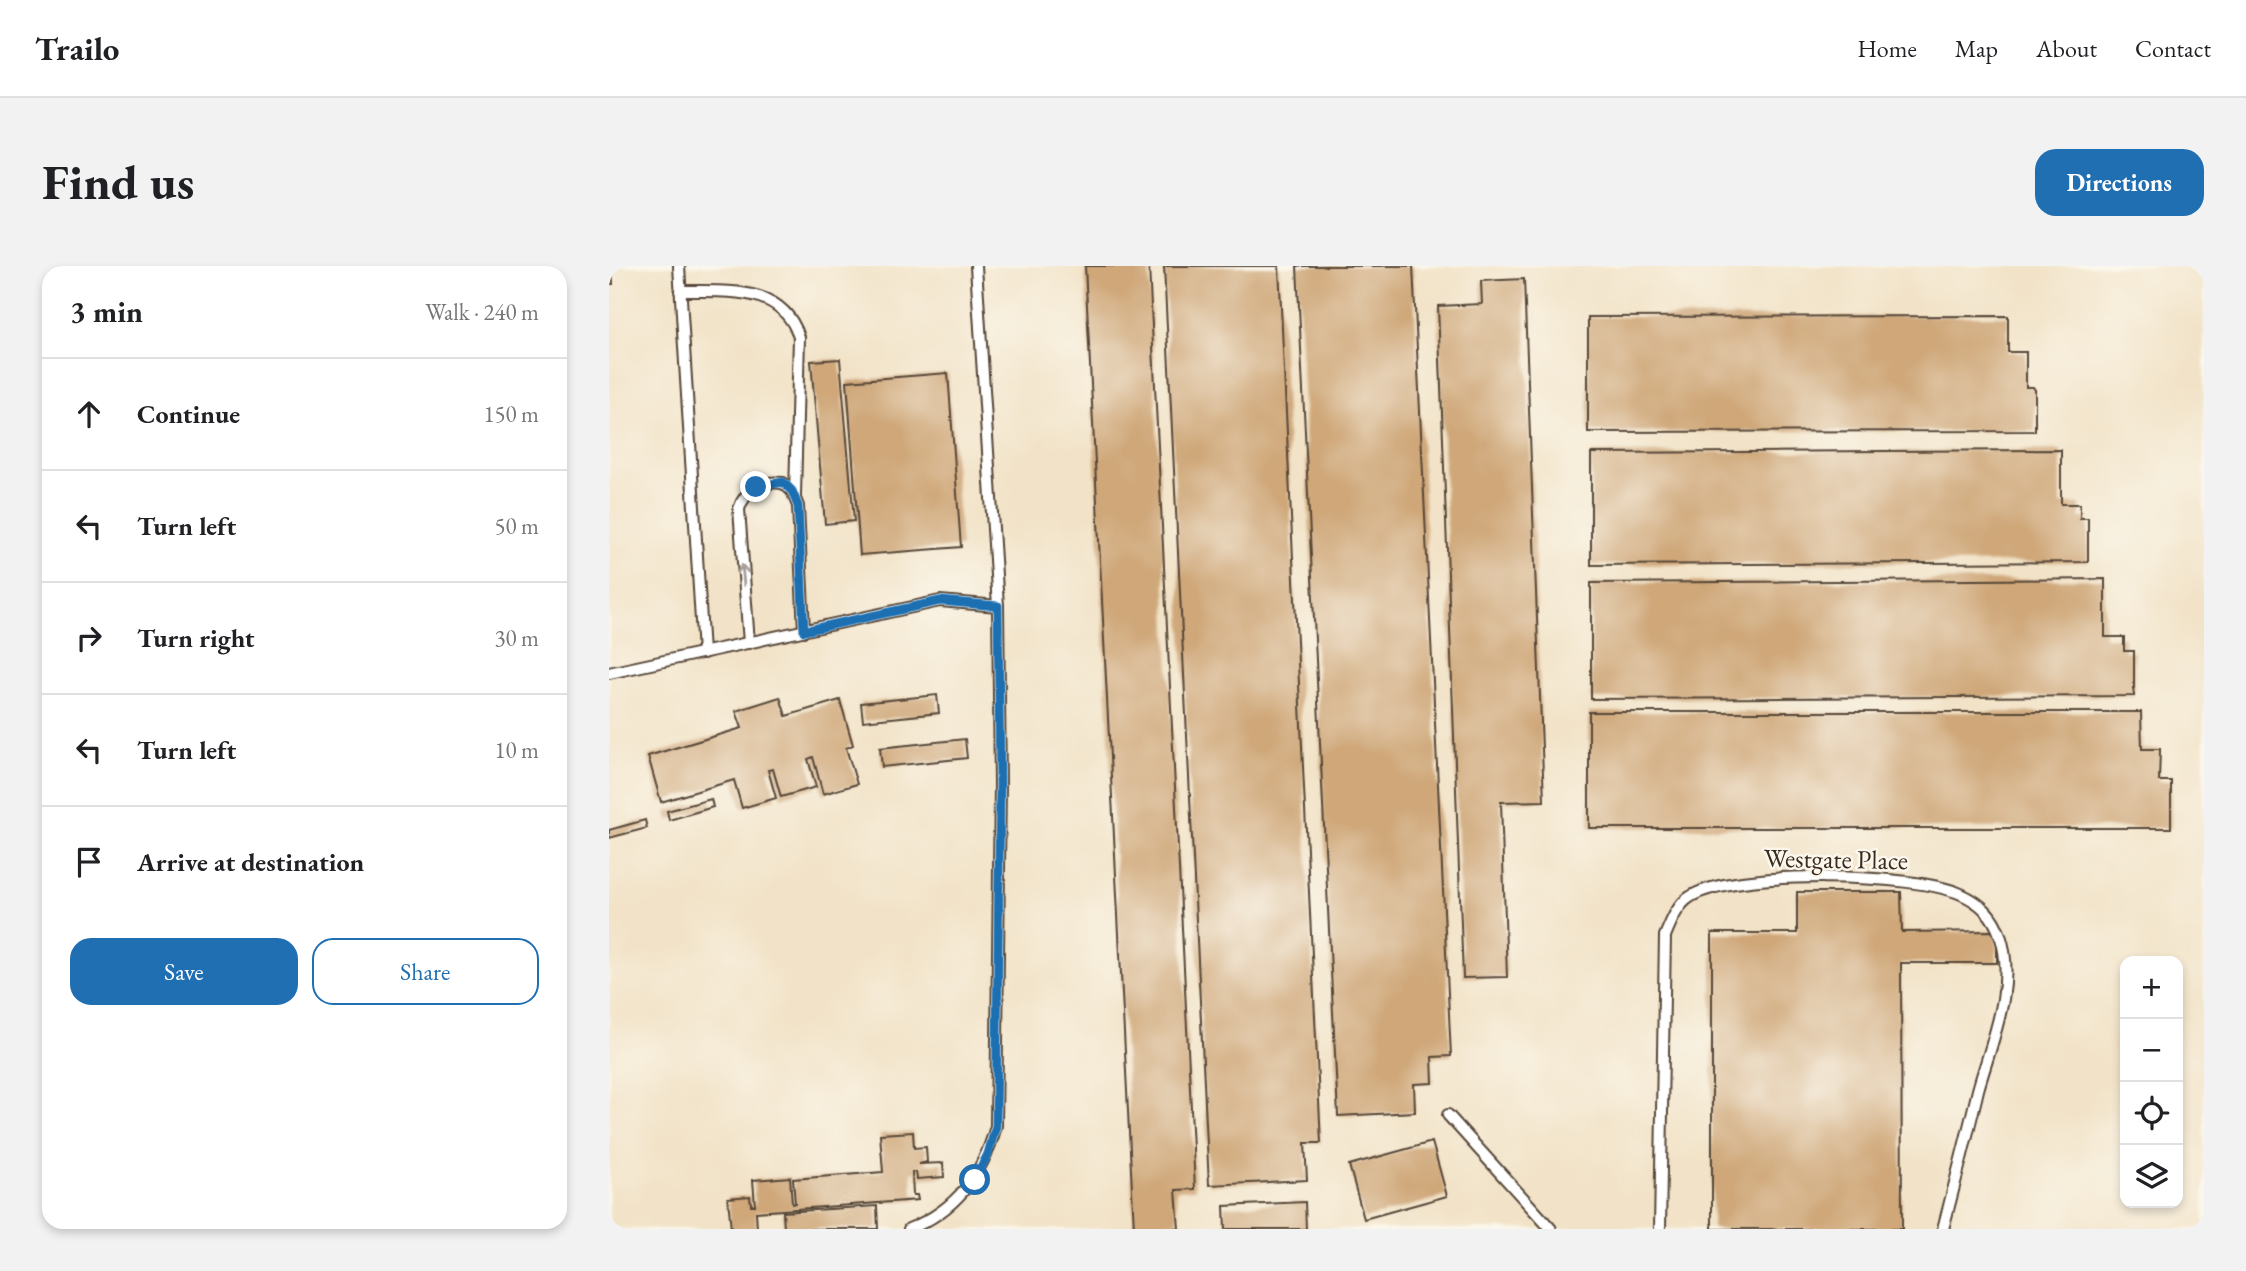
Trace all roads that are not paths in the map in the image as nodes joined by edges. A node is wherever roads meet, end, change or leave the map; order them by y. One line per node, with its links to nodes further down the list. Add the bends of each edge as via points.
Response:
1 (679, 266): 3 (lane)
2 (976, 266): 5 (lane)
3 (680, 291): 4 (lane, via 755,293 793,319 799,337); 8 (lane)
4 (795, 496): 6 (lane); 7 (lane, one-way to 4, via 738,517 741,502 752,489 776,482 788,486)
5 (998, 606): 6 (lane, via 940,601); 11 (lane, via 996,1126 975,1180 940,1213)
6 (804, 631): 7 (lane)
7 (749, 643): 8 (lane)
8 (703, 653): 9 (lane)
9 (609, 673)
10 (1448, 1115): 12 (lane)
11 (909, 1229)
12 (1551, 1229)
13 (1660, 1229): 14 (lane, Westgate Place, via 1665,936 1676,911 1688,898 1751,879 1886,880 1936,886 1980,904 1993,918 2005,956 2001,1002)
14 (1943, 1229)

